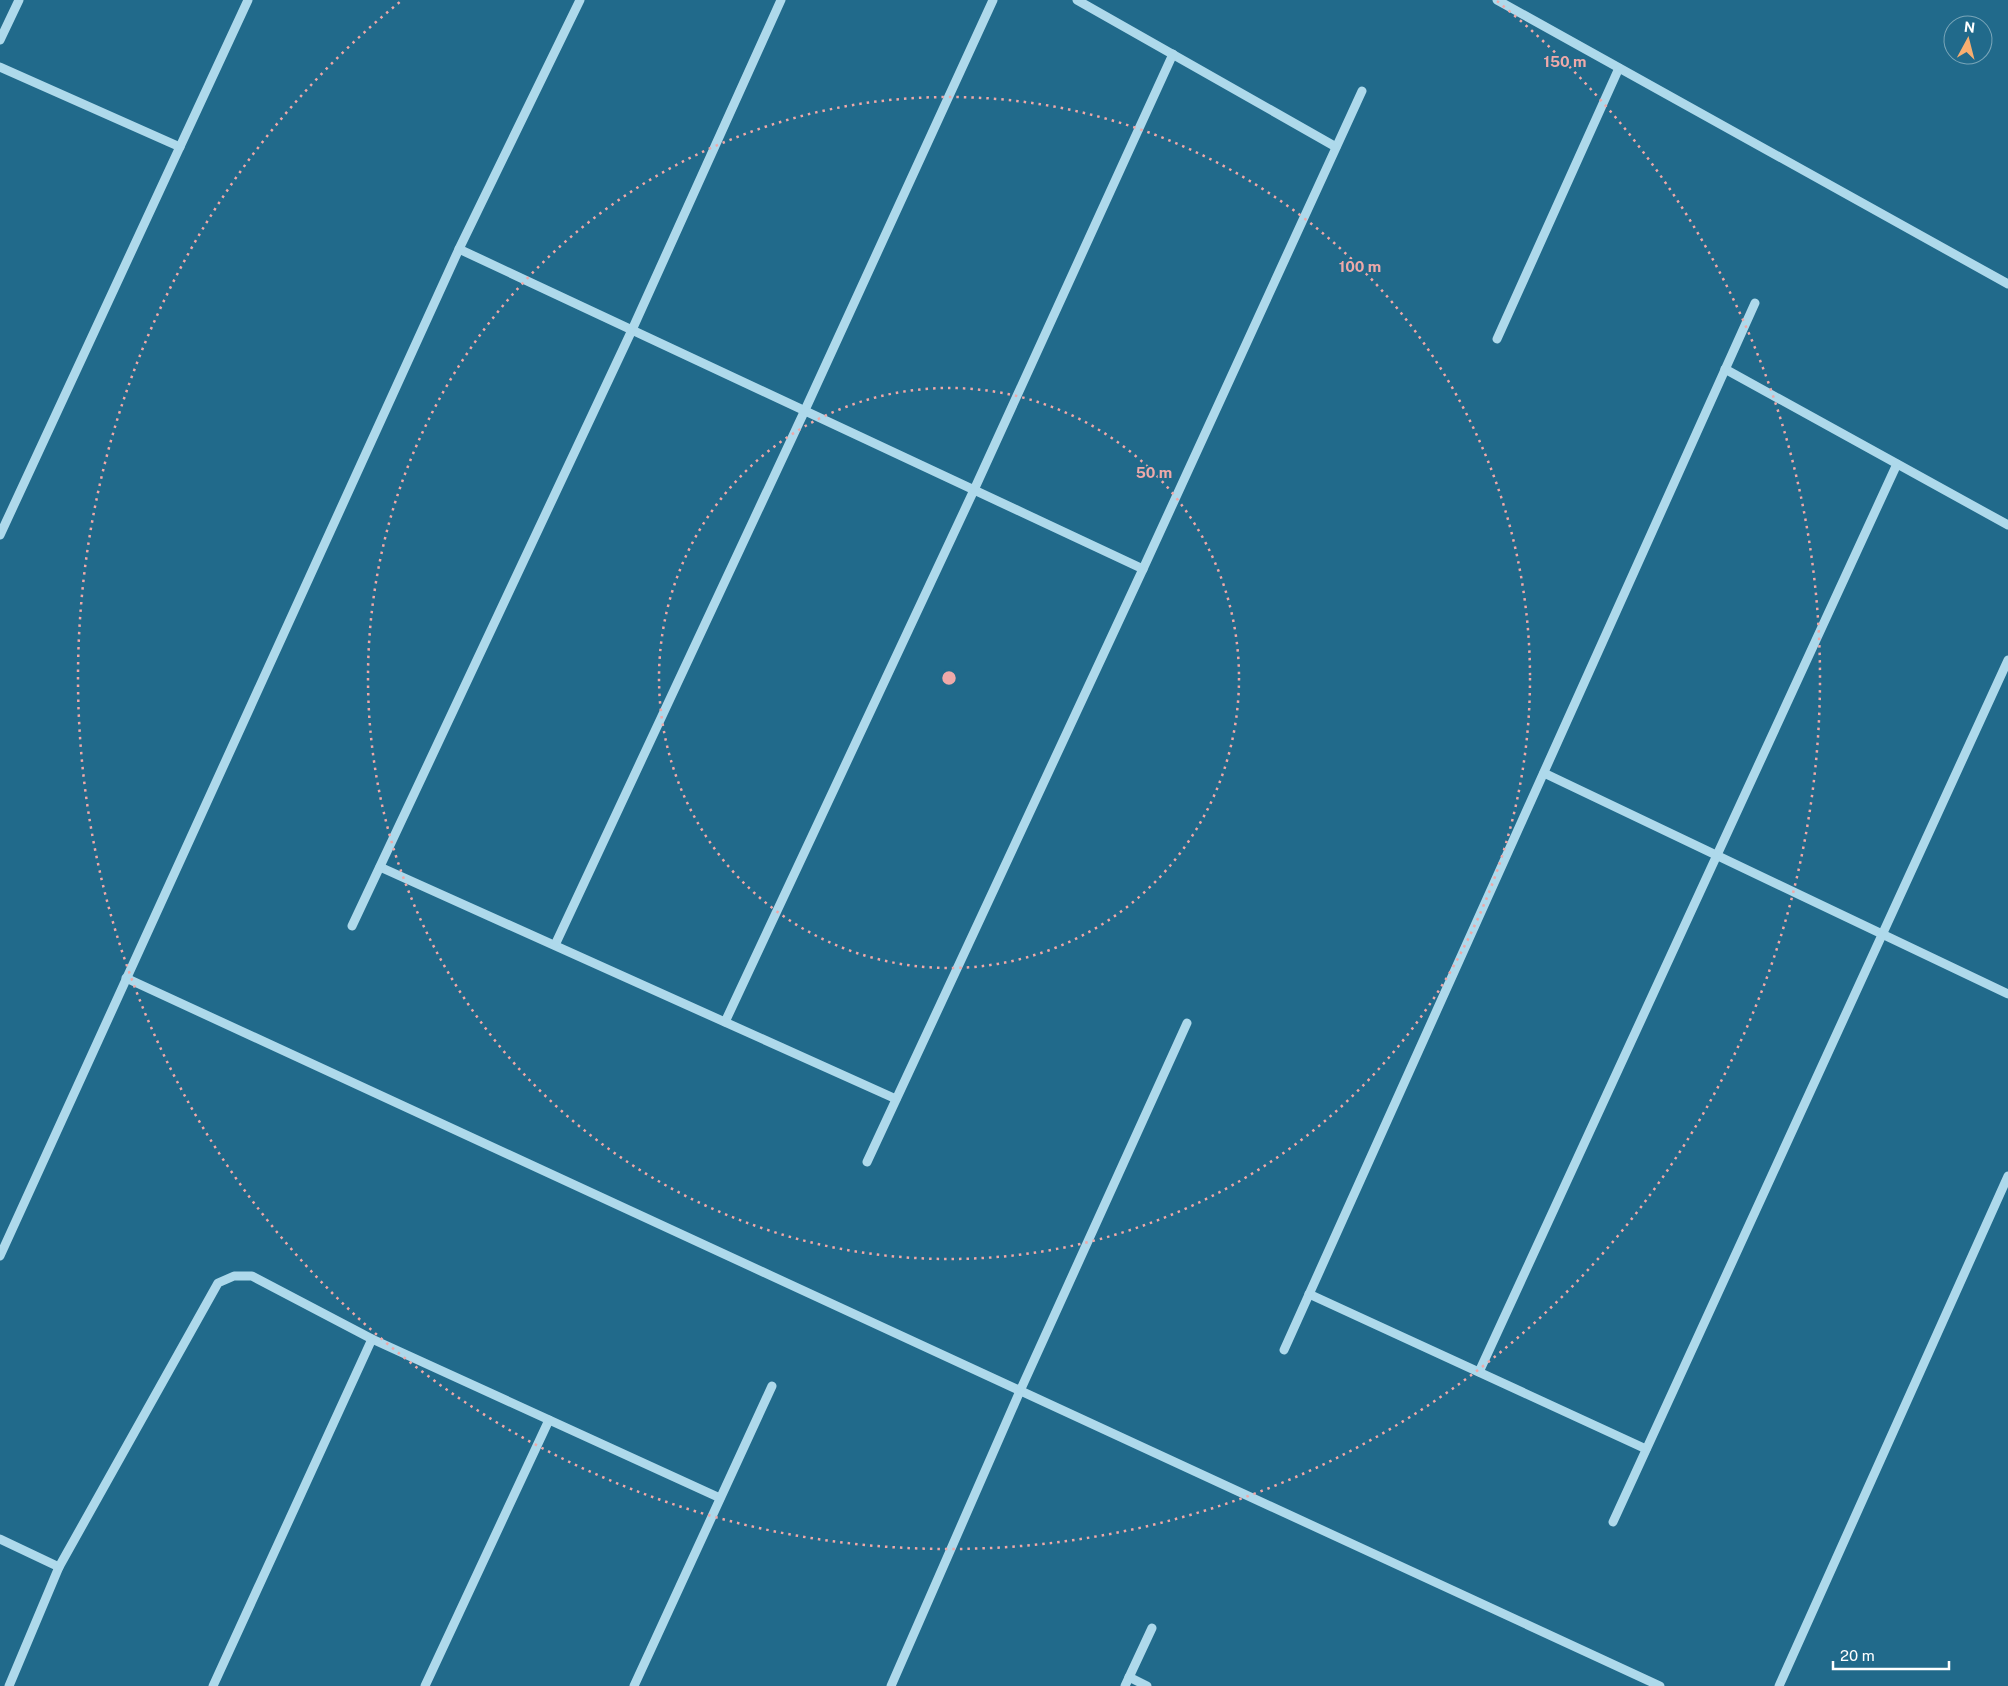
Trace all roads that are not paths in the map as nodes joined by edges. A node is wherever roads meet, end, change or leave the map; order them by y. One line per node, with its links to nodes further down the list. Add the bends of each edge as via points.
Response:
1 (19, 0): 8 (street)
2 (248, 0): 13 (street)
3 (580, 0): 15 (street)
4 (781, 0): 18 (street)
5 (993, 0): 21 (street)
6 (1077, 0): 9 (street)
7 (1496, 0): 11 (street)
8 (0, 40)
9 (1173, 54): 14 (street); 23 (street)
10 (0, 67): 13 (street)
11 (1619, 68): 16 (street); 19 (street)
12 (1362, 90): 14 (street)
13 (180, 147): 25 (street)
14 (1336, 147): 26 (street)
15 (459, 249): 18 (street); 34 (street)
16 (2008, 284)
17 (1755, 302): 20 (street)
18 (632, 330): 21 (street); 30 (street)
19 (1497, 339)
20 (1725, 369): 22 (street); 28 (street)
21 (805, 410): 23 (street); 33 (street)
22 (1897, 464): 24 (street); 29 (street)
23 (974, 490): 26 (street); 36 (street)
24 (2008, 525)
25 (0, 535)
26 (1143, 569): 38 (street)
27 (2008, 660): 32 (street)
28 (1544, 773): 29 (street); 42 (street)
29 (1717, 855): 32 (street); 45 (street)
30 (380, 867): 31 (street); 33 (street)
31 (352, 926)
32 (1883, 933): 35 (street); 49 (street)
33 (555, 946): 36 (street)
34 (126, 978): 41 (street); 47 (street)
35 (2008, 994)
36 (725, 1022): 38 (street)
37 (1187, 1023): 47 (street)
38 (896, 1099): 39 (street)
39 (867, 1162)
40 (2008, 1176): 63 (street)
41 (0, 1256)
42 (1309, 1294): 44 (street); 45 (street)
43 (372, 1339): 48 (street); 53 (street, via 252,1276 234,1276 218,1283); 57 (street)
44 (1284, 1350)
45 (1479, 1372): 49 (street)
46 (772, 1386): 50 (street)
47 (1020, 1391): 60 (street); 62 (street)
48 (549, 1420): 50 (street); 58 (street)
49 (1646, 1449): 51 (street)
50 (720, 1498): 59 (street)
51 (1613, 1522)
52 (0, 1539): 53 (street)
53 (58, 1567): 56 (street)
54 (1152, 1628): 55 (street)
55 (1127, 1682): 61 (street)
56 (9, 1686)
57 (213, 1686)
58 (425, 1686)
59 (634, 1686)
60 (891, 1686)
61 (1147, 1686)
62 (1660, 1686)
63 (1778, 1686)

